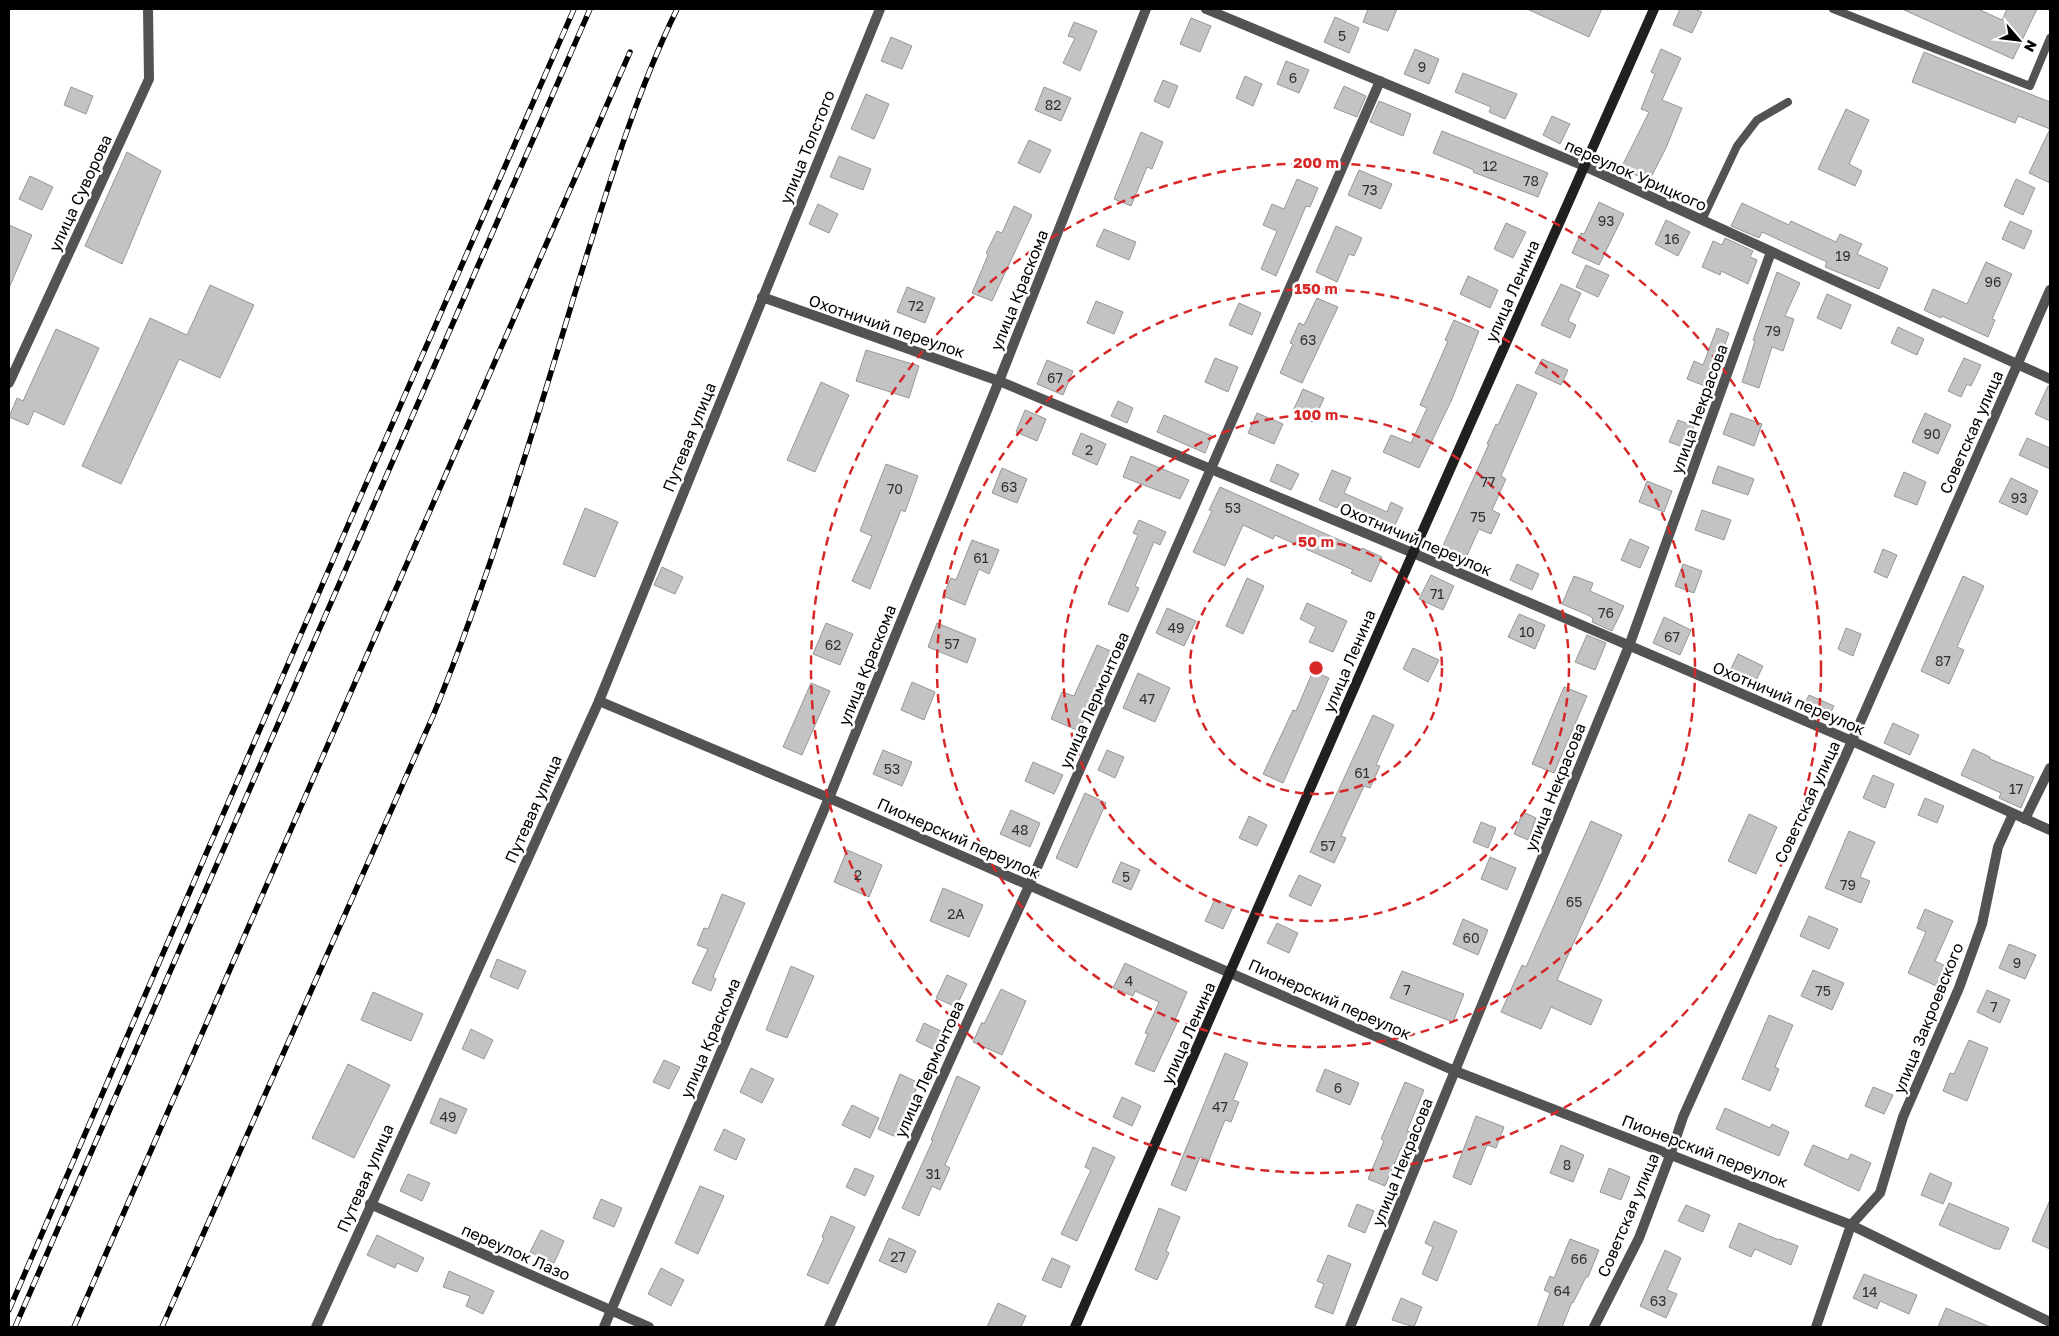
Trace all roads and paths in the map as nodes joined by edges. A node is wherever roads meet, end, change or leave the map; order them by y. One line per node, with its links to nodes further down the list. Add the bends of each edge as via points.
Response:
1 (148, 9): 18 (street, улица Суворова, via 149,79)
2 (880, 9): 14 (street, улица Толстого)
3 (1146, 9): 17 (street, улица Краскома)
4 (1206, 9): 8 (street, переулок Урицкого)
5 (1654, 9): 10 (main road, улица Ленина)
6 (1833, 9): 7 (lane, via 2030,86)
7 (2050, 38)
8 (1380, 81): 10 (street, переулок Урицкого); 19 (street, улица Лермонтова)
9 (1788, 102): 11 (lane, via 1757,120 1737,146)
10 (1584, 166): 11 (street, переулок Урицкого); 20 (main road, улица Ленина)
11 (1702, 220): 12 (street, переулок Урицкого)
12 (1771, 252): 15 (street, переулок Урицкого); 21 (street, улица Некрасова)
13 (2050, 290): 15 (street, Советская улица)
14 (762, 297): 17 (street, Охотничий переулок); 22 (street, Путевая улица)
15 (2017, 364): 16 (street, переулок Урицкого); 23 (street, Советская улица)
16 (2050, 378)
17 (999, 381): 19 (street, Охотничий переулок); 25 (street, улица Краскома)
18 (9, 383)
19 (1211, 470): 20 (street, Охотничий переулок); 29 (street, улица Лермонтова)
20 (1413, 553): 21 (street, Охотничий переулок); 30 (main road, улица Ленина)
21 (1629, 646): 23 (street, Охотничий переулок); 31 (street, улица Некрасова)
22 (599, 701): 25 (street, Пионерский переулок); 33 (street, Путевая улица)
23 (1852, 741): 26 (street, Охотничий переулок); 32 (street, Советская улица, via 1683,1117)
24 (2050, 768): 27 (street)
25 (829, 798): 29 (street, Пионерский переулок); 35 (street, улица Краскома)
26 (2013, 814): 27 (street, Охотничий переулок); 34 (street, улица Закроевского, via 1998,847 1982,924 1959,988 1903,1117 1880,1193)
27 (2025, 819): 28 (street, Охотничий переулок)
28 (2050, 830)
29 (1029, 886): 30 (street, Пионерский переулок); 40 (street, улица Лермонтова)
30 (1231, 972): 31 (street, Пионерский переулок); 41 (main road, улица Ленина)
31 (1455, 1071): 32 (street, Пионерский переулок); 42 (street, улица Некрасова)
32 (1671, 1153): 34 (street, Пионерский переулок); 43 (street, Советская улица, via 1639,1238)
33 (370, 1204): 35 (street, переулок Лазо); 37 (street, Путевая улица)
34 (1851, 1225): 36 (street, Пионерский переулок); 44 (street)
35 (611, 1310): 38 (street, улица Краскома); 39 (street, переулок Лазо)
36 (2050, 1322)
37 (316, 1327)
38 (604, 1327)
39 (649, 1327)
40 (829, 1327)
41 (1075, 1327)
42 (1350, 1327)
43 (1594, 1327)
44 (1816, 1327)

